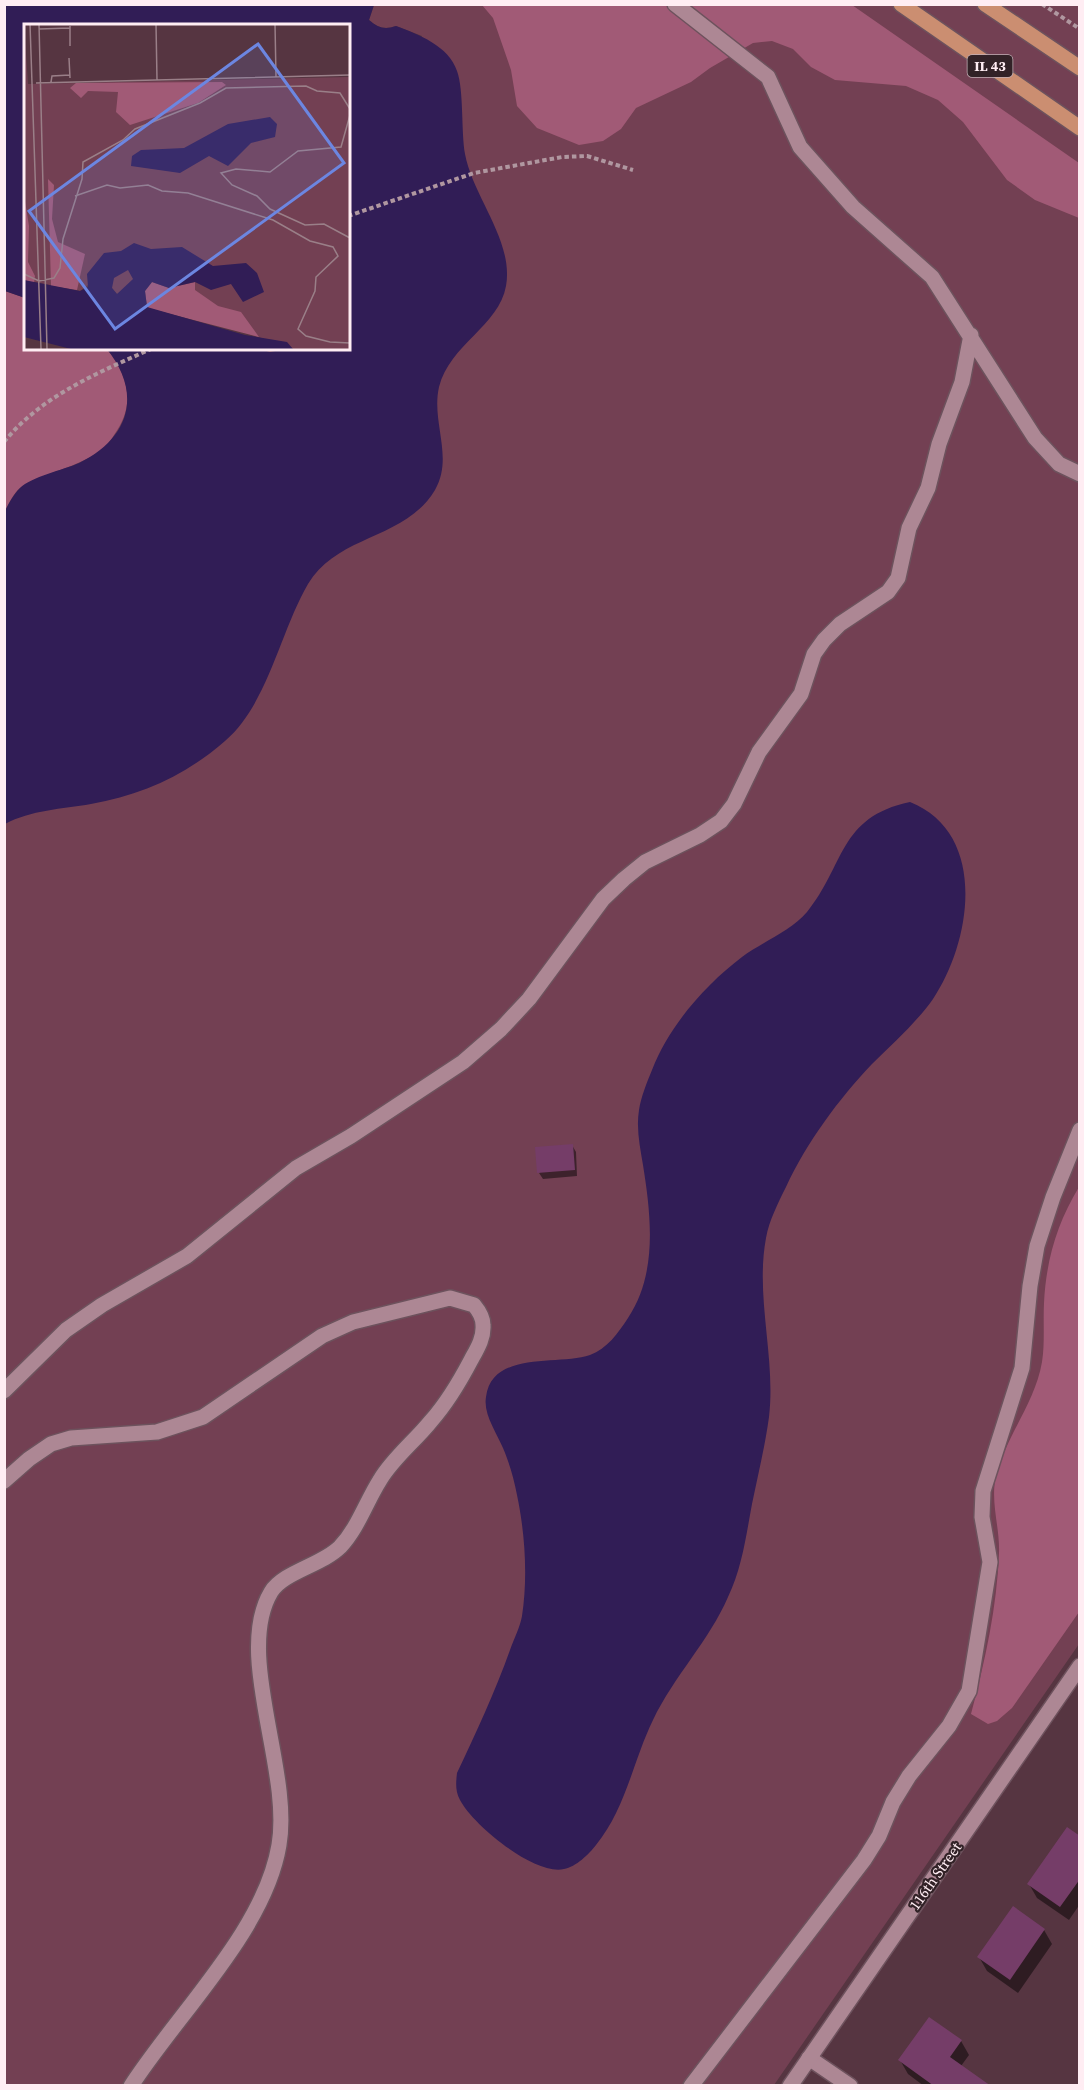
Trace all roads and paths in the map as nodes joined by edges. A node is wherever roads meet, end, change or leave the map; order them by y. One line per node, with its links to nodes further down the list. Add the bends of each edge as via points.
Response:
1 (675, 4): 10 (street, via 768,77 800,147 853,207 932,277)
2 (901, 4): 7 (main road, IL 43)
3 (985, 4): 6 (main road)
4 (1042, 4): 5 (path)
5 (1080, 29)
6 (1080, 68)
7 (1080, 128)
8 (633, 170): 9 (path, via 587,156 562,157 474,173)
9 (350, 215)
10 (971, 335): 13 (street, via 1047,453); 15 (street, via 962,382 928,488 909,528 898,578 888,592 840,624 819,647 801,694 759,752 734,804 721,820 645,862 624,879 603,899 529,999 463,1062 296,1168 187,1256 66,1330)
11 (149, 350): 12 (path, via 50,400)
12 (4, 442)
13 (1080, 474)
14 (1080, 1130): 20 (street, via 1038,1246 1022,1368 983,1491 982,1517 990,1562 969,1691 949,1726 898,1793 864,1860)
15 (4, 1391)
16 (4, 1481): 19 (street, via 51,1444 71,1438 157,1432 204,1417 313,1341 353,1322 450,1298 474,1305 481,1315 479,1345 461,1378 433,1419 380,1480 352,1531 322,1561 273,1590 264,1607 258,1629 258,1657 282,1817 275,1867 266,1892 239,1938)
17 (1080, 1666): 18 (street, 116th Street)
18 (809, 2058): 21 (street, 116th Street); 22 (street)
19 (131, 2085)
20 (691, 2085)
21 (790, 2085)
22 (850, 2085)

